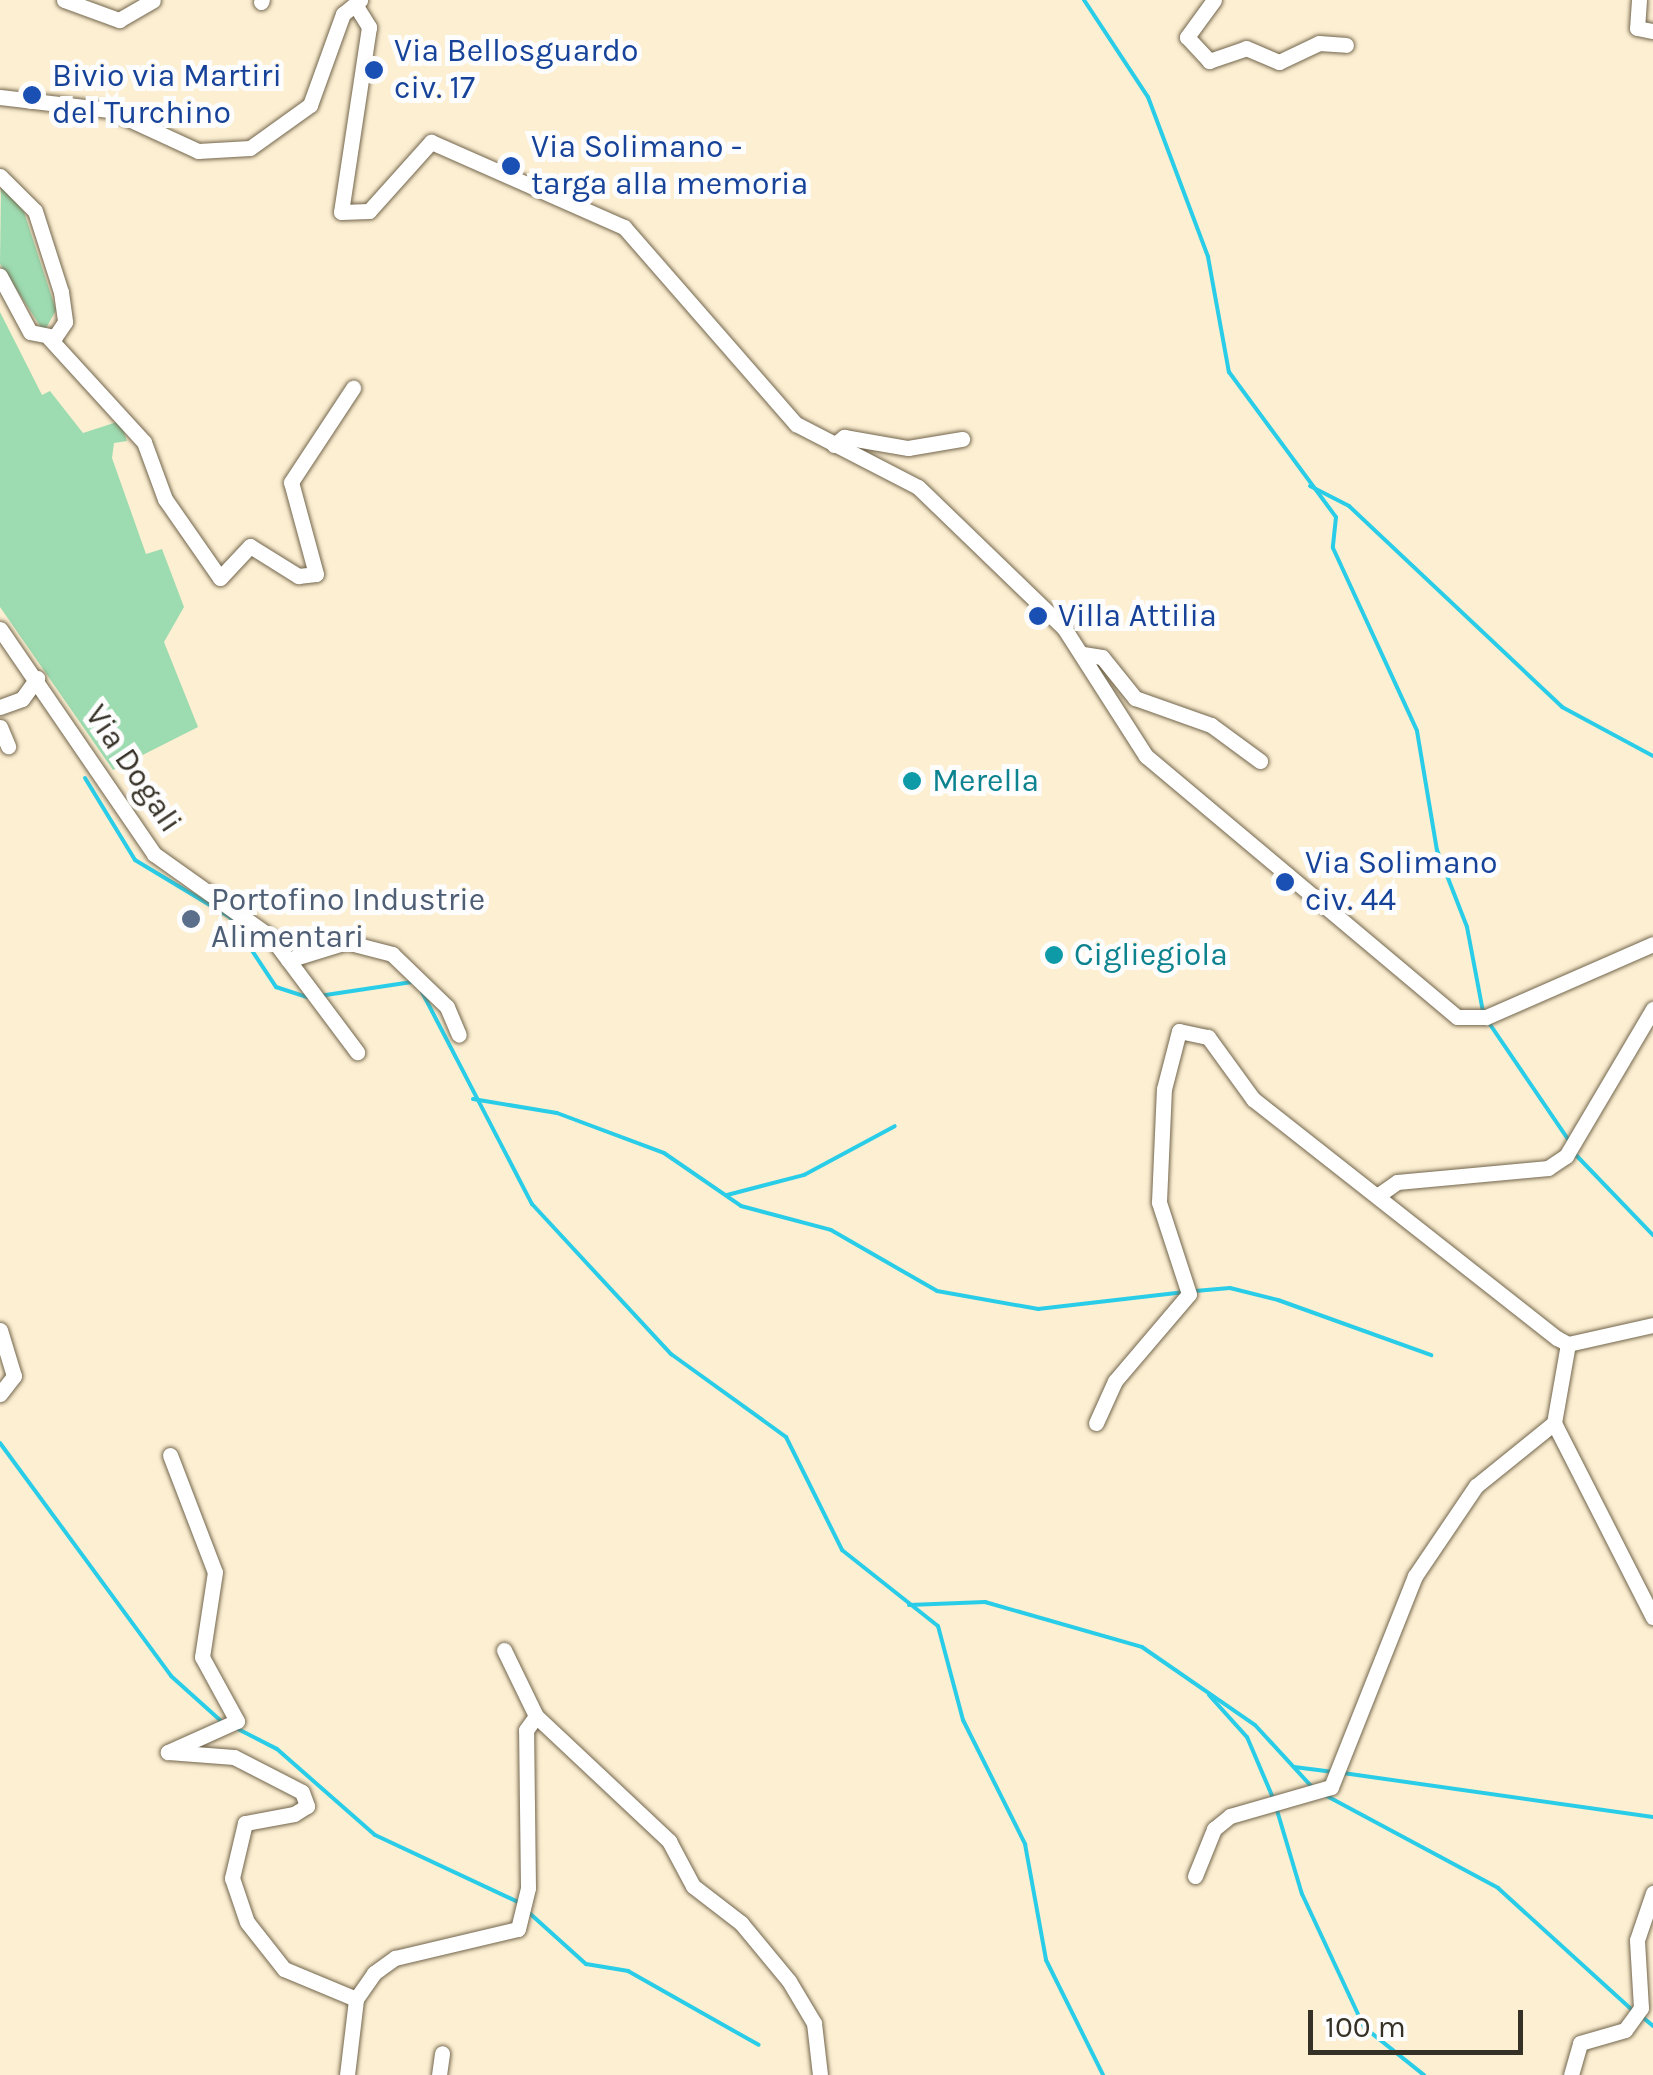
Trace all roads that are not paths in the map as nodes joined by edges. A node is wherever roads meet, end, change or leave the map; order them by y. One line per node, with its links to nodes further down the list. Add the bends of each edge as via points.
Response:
1 (64, 0): 2 (street, via 120,20)
2 (153, 0)
3 (1214, 0): 7 (street, via 1187,38 1209,60 1246,48 1280,62 1318,42)
4 (1639, 0): 6 (street, via 1637,28)
5 (358, 3): 8 (street, via 343,14 310,105 250,148 198,151 109,110); 14 (street, via 369,26 342,212 368,210 432,142 612,220 776,406)
6 (1653, 30)
7 (1346, 44)
8 (0, 97)
9 (0, 176): 11 (street, via 35,211 61,292 65,322)
10 (0, 276): 11 (street, via 30,332)
11 (49, 338): 12 (street, via 144,442 158,486 220,578 250,546 298,576 316,574 291,482)
12 (353, 388)
13 (962, 438): 14 (street, via 908,448 844,437)
14 (834, 445): 16 (street, via 918,487)
15 (0, 629): 17 (street, Via Dogali)
16 (1083, 654): 21 (street, via 1102,657 1135,698 1211,726); 22 (street, via 1146,756 1457,1017 1486,1017)
17 (37, 678): 18 (street, via 22,699); 23 (street, Via Dogali, via 154,854 240,908)
18 (0, 706)
19 (0, 727): 20 (street)
20 (8, 746)
21 (1260, 761)
22 (1653, 944)
23 (288, 960): 25 (street, via 346,942 392,954 438,995); 26 (street, Via Dogali)
24 (1653, 1009): 27 (street, via 1566,1156 1548,1168 1397,1182)
25 (458, 1035)
26 (357, 1052)
27 (1380, 1194): 30 (street, via 1392,1213); 33 (street, via 1253,1098 1208,1036 1180,1031 1164,1089 1160,1202 1188,1294 1115,1380)
28 (1653, 1325): 30 (street)
29 (0, 1330): 31 (street, via 14,1376)
30 (1568, 1344): 32 (street)
31 (0, 1394)
32 (1554, 1422): 35 (street); 38 (street, via 1476,1486 1408,1590 1331,1786 1230,1816 1214,1829)
33 (1096, 1423)
34 (170, 1455): 40 (street, via 215,1572 202,1657 237,1722 168,1752 178,1760 234,1757 302,1792 306,1806 294,1814 245,1823 232,1878 247,1922 284,1969)
35 (1653, 1617)
36 (504, 1650): 37 (street)
37 (536, 1716): 40 (street, via 526,1730 528,1888 518,1929 395,1958); 44 (street, via 669,1842 692,1886 740,1923 789,1981 814,2024)
38 (1196, 1876)
39 (1653, 1893): 45 (street, via 1637,1940 1641,2008 1625,2030 1580,2043)
40 (356, 1999): 42 (street)
41 (442, 2054): 43 (street)
42 (347, 2075)
43 (439, 2075)
44 (820, 2075)
45 (1571, 2075)

